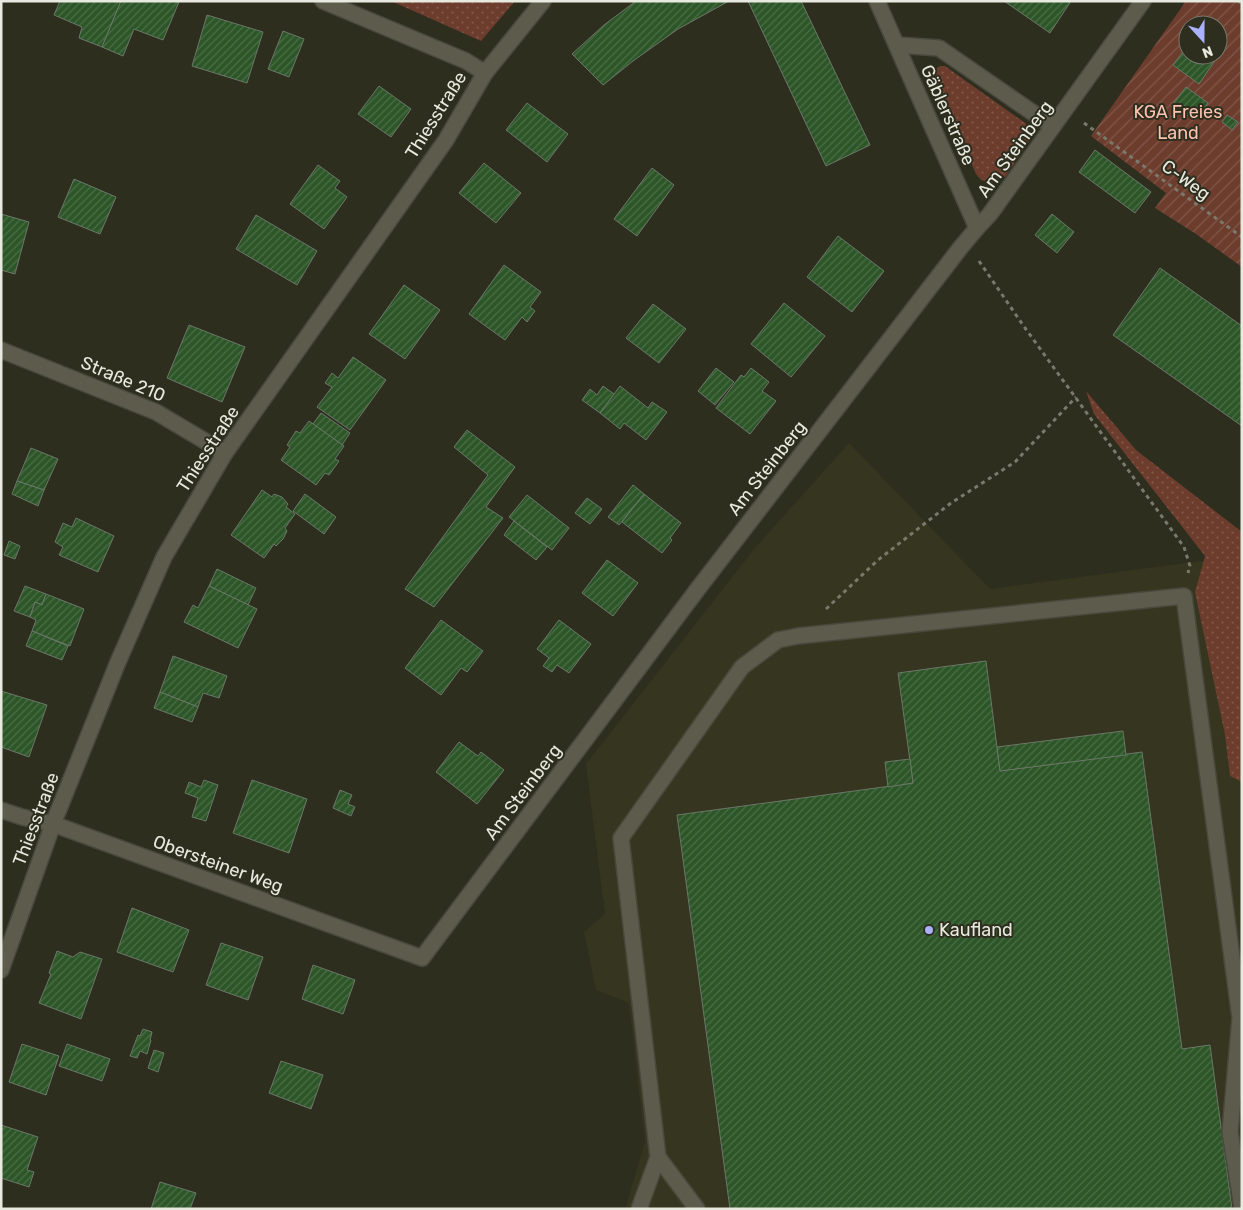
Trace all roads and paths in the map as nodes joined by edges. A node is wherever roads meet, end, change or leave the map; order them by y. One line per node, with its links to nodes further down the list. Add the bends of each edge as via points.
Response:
1 (322, 1): 8 (street, via 466,61)
2 (543, 1): 8 (street, Thiesstraße)
3 (877, 1): 7 (street, Gäblerstraße)
4 (1142, 1): 9 (street, Am Steinberg)
5 (1238, 1): 6 (path)
6 (1242, 4)
7 (897, 44): 10 (street, Gäblerstraße, via 939,48); 11 (street, Gäblerstraße)
8 (485, 73): 15 (street, Thiesstraße, via 446,140)
9 (1065, 110): 10 (street, Am Steinberg); 12 (path, C-Weg)
10 (1052, 126): 11 (street, Am Steinberg)
11 (977, 228): 14 (path, via 977,258); 20 (street, Am Steinberg, via 697,590)
12 (1242, 237)
13 (1, 350): 15 (street, Straße 210, via 156,412)
14 (1076, 397): 16 (path, via 1184,547 1190,566); 17 (path, via 1015,462 951,503 878,560)
15 (225, 453): 19 (street, Thiesstraße, via 164,557)
16 (1184, 596): 17 (street); 22 (street)
17 (798, 636): 24 (street, via 778,640 742,667 621,838)
18 (1, 810): 19 (street, Obersteiner Weg)
19 (53, 824): 20 (street, Obersteiner Weg); 21 (street, Thiesstraße)
20 (422, 958)
21 (1, 970)
22 (1241, 1019): 23 (street)
23 (1236, 1129): 25 (street)
24 (658, 1157): 26 (street); 27 (street)
25 (1242, 1207)
26 (639, 1209)
27 (697, 1209)

